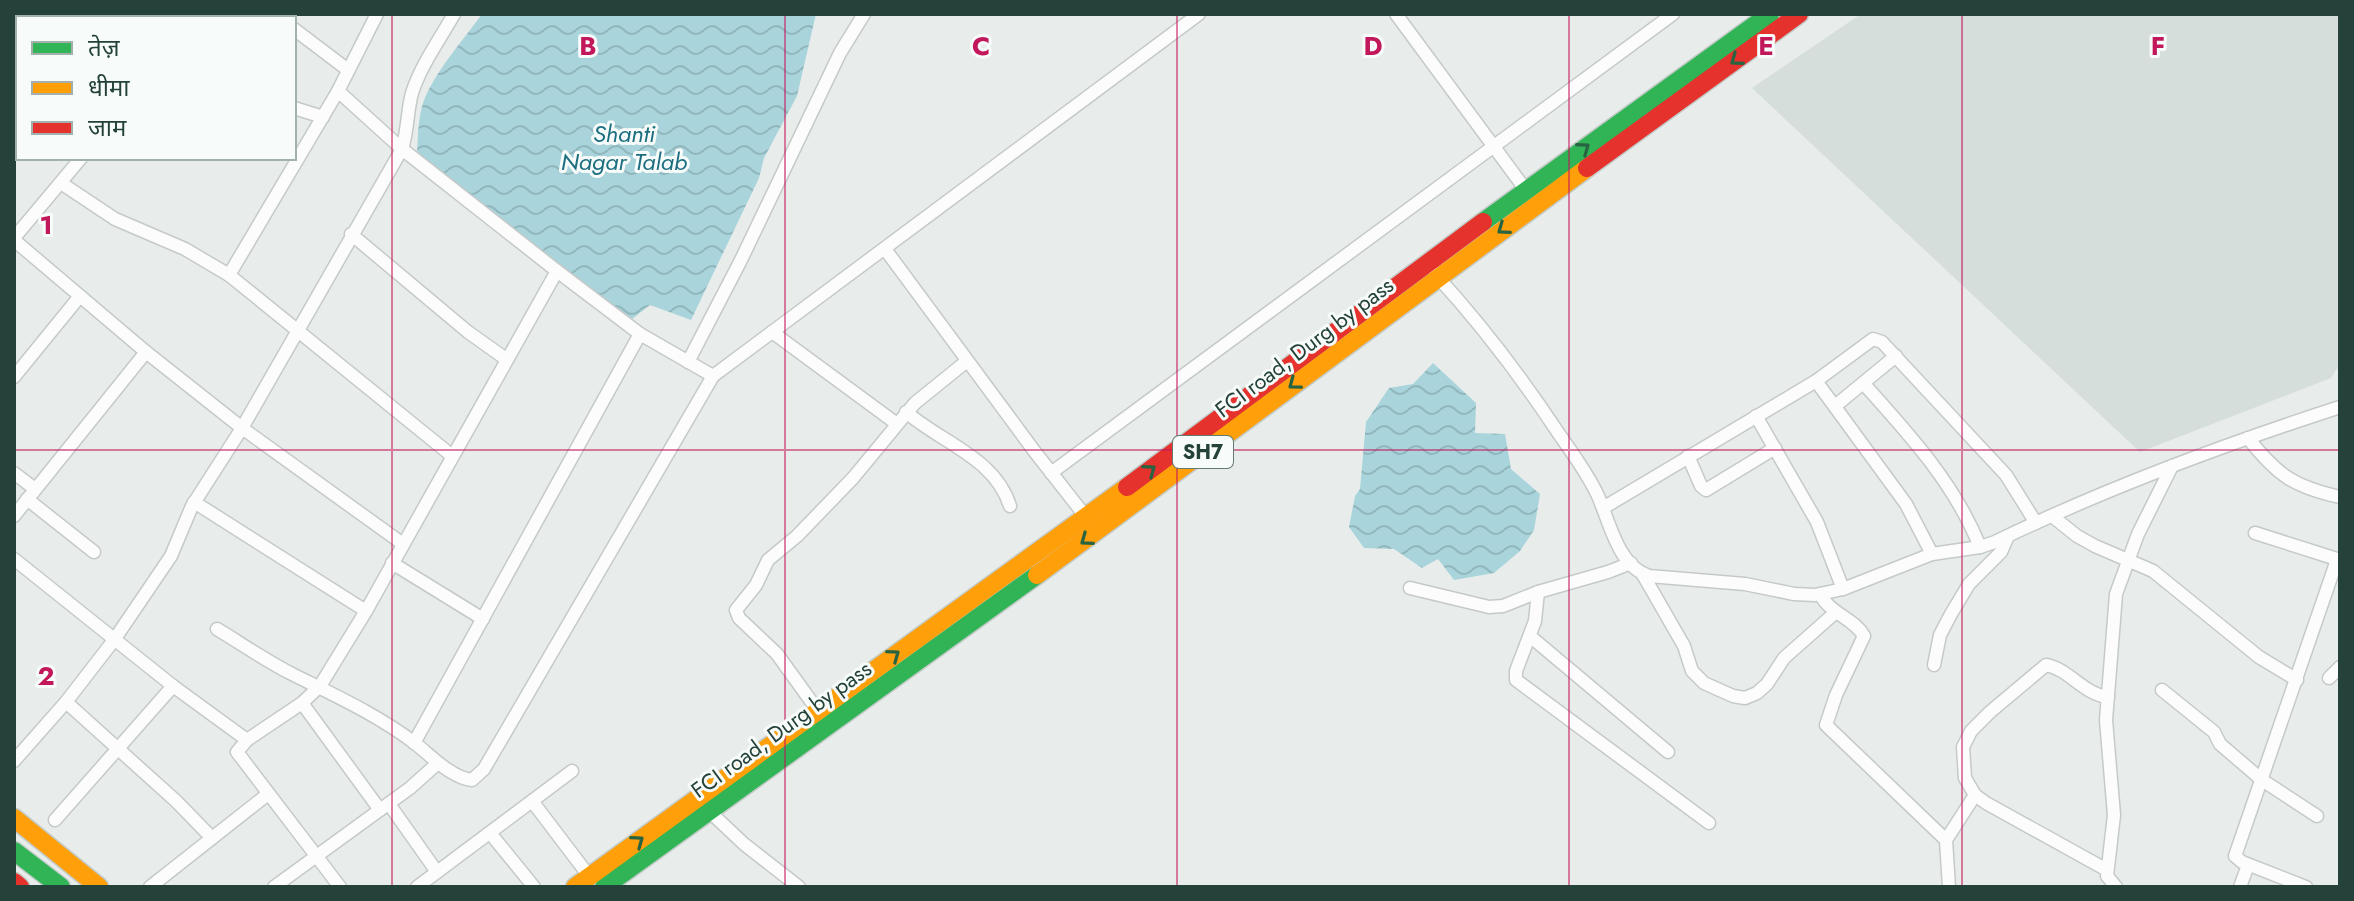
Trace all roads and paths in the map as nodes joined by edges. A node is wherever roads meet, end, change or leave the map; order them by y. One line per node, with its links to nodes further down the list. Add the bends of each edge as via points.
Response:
1 (377, 14): 10 (street)
2 (454, 14): 15 (street, via 416,83)
3 (864, 14): 33 (street)
4 (1199, 14): 21 (street)
5 (1396, 14): 14 (street)
6 (1673, 14): 14 (street)
7 (1770, 14): 18 (main road, FCI road, Durg by pass / SH7, one-way to 7)
8 (1799, 14): 18 (main road, FCI road, Durg by pass / SH7, one-way to 18)
9 (296, 31): 10 (street)
10 (348, 70): 11 (street)
11 (338, 91): 13 (street); 15 (street)
12 (296, 109): 13 (street)
13 (323, 117): 24 (street)
14 (1495, 147): 18 (street); 50 (street)
15 (402, 149): 19 (street); 22 (street)
16 (79, 160): 17 (street)
17 (61, 183): 20 (street); 24 (street, via 115,219)
18 (1531, 198): 23 (main road, FCI road, Durg by pass / SH7)
19 (351, 234): 26 (street); 31 (street)
20 (14, 239): 25 (street)
21 (885, 249): 27 (street); 32 (street)
22 (557, 271): 28 (street); 31 (street)
23 (1431, 271): 55 (street, via 1536,399); 58 (main road, FCI road, Durg by pass / SH7, one-way to 23); 93 (main road, FCI road, Durg by pass / SH7, one-way to 93, via 1154,490)
24 (229, 275): 26 (street)
25 (80, 296): 29 (street); 35 (street)
26 (299, 331): 43 (street); 46 (street)
27 (772, 332): 34 (street); 42 (street)
28 (640, 334): 33 (street); 79 (street)
29 (146, 352): 43 (street); 51 (street)
30 (1896, 356): 36 (street, via 1873,339); 37 (street); 59 (street, via 2006,475)
31 (506, 359): 46 (street)
32 (967, 361): 40 (street); 50 (street)
33 (688, 362): 34 (street)
34 (713, 376): 99 (street, via 478,776 467,780)
35 (14, 377)
36 (1816, 381): 38 (street); 41 (street)
37 (1864, 384): 38 (street); 63 (street, via 1937,470 1964,513)
38 (1835, 406): 65 (street, via 1906,504)
39 (2340, 407): 44 (street)
40 (906, 412): 42 (street); 54 (street, via 992,473)
41 (1756, 416): 45 (street); 47 (street)
42 (897, 424): 93 (street, via 853,478 768,560 736,610 777,654)
43 (242, 428): 53 (street); 62 (street)
44 (2248, 438): 48 (street); 52 (street, via 2285,479)
45 (1775, 448): 47 (street, via 1706,490); 74 (street, via 1817,522)
46 (451, 455): 62 (street)
47 (1688, 456): 55 (street)
48 (2172, 466): 57 (street); 67 (street)
49 (14, 473): 51 (street)
50 (1051, 473): 58 (street)
51 (31, 494): 56 (street); 64 (street)
52 (2340, 497)
53 (194, 502): 77 (street); 82 (street, via 171,556)
54 (1010, 506)
55 (1603, 508): 70 (street, via 1610,531)
56 (14, 516)
57 (2052, 516): 59 (street); 67 (street, via 2077,536)
58 (1086, 517): 93 (main road, FCI road, Durg by pass / SH7, one-way to 58)
59 (2036, 523): 61 (street)
60 (2255, 533): 68 (street)
61 (2008, 536): 63 (street); 71 (street, via 2001,552)
62 (403, 544): 69 (street)
63 (1976, 548): 65 (street); 71 (street)
64 (94, 552)
65 (1932, 554): 74 (street)
66 (14, 559): 82 (street)
67 (2128, 559): 86 (street, via 2153,571 2248,648); 90 (street, via 2116,594)
68 (2339, 560): 86 (street)
69 (392, 563): 77 (street); 79 (street)
70 (1631, 563): 72 (street); 75 (street)
71 (1979, 572): 83 (street, via 1940,635)
72 (1642, 573): 76 (street); 78 (street, via 1684,646 1692,671 1733,696 1757,693 1784,658)
73 (1410, 588): 75 (street, via 1489,607)
74 (1843, 589): 76 (street)
75 (1538, 592): 81 (street)
76 (1820, 594): 78 (street)
77 (366, 611): 88 (street)
78 (1836, 612): 113 (street, via 1864,636 1826,725)
79 (483, 619): 95 (street)
80 (217, 629): 88 (street)
81 (1531, 637): 97 (street); 110 (street, via 1515,675 1520,685)
82 (114, 640): 87 (street); 91 (street)
83 (1934, 665)
84 (2340, 667): 85 (street)
85 (2329, 678)
86 (2297, 680): 101 (street)
87 (173, 686): 94 (street); 96 (street)
88 (320, 686): 92 (street); 95 (street)
89 (2162, 690): 101 (street)
90 (2108, 697): 103 (street, via 2094,694 2051,665 2041,667 1966,739 1965,778); 119 (street, via 2114,815)
91 (66, 702): 96 (street); 98 (street)
92 (302, 703): 94 (street); 105 (street)
93 (822, 718): 106 (main road, FCI road, Durg by pass / SH7); 120 (main road, FCI road, Durg by pass / SH7, one-way to 93)
94 (247, 740): 102 (street, via 237,752)
95 (414, 743): 99 (street)
96 (118, 749): 109 (street); 112 (street)
97 (1668, 752)
98 (14, 761)
99 (438, 763): 105 (street)
100 (572, 771): 104 (street)
101 (2262, 780): 107 (street); 116 (street, via 2235,856)
102 (268, 794): 112 (street); 115 (street)
103 (1975, 795): 113 (street); 119 (street)
104 (532, 801): 111 (street); 120 (street)
105 (384, 807): 115 (street); 117 (street)
106 (709, 811): 120 (main road, FCI road, Durg by pass / SH7); 129 (street)
107 (2317, 816)
108 (14, 818): 123 (main road)
109 (55, 820)
110 (1709, 823)
111 (490, 833): 117 (street); 128 (street)
112 (212, 838): 124 (street)
113 (1946, 840): 130 (street)
114 (14, 851): 122 (main road)
115 (317, 856): 125 (street); 126 (street)
116 (2248, 865): 131 (street); 132 (street)
117 (437, 872): 127 (street)
118 (14, 882): 121 (main road)
119 (2110, 882)
120 (590, 883)
121 (20, 887)
122 (61, 887)
123 (99, 887)
124 (150, 887)
125 (274, 887)
126 (340, 887)
127 (417, 887)
128 (534, 887)
129 (799, 887)
130 (1949, 887)
131 (2240, 887)
132 (2306, 887)

